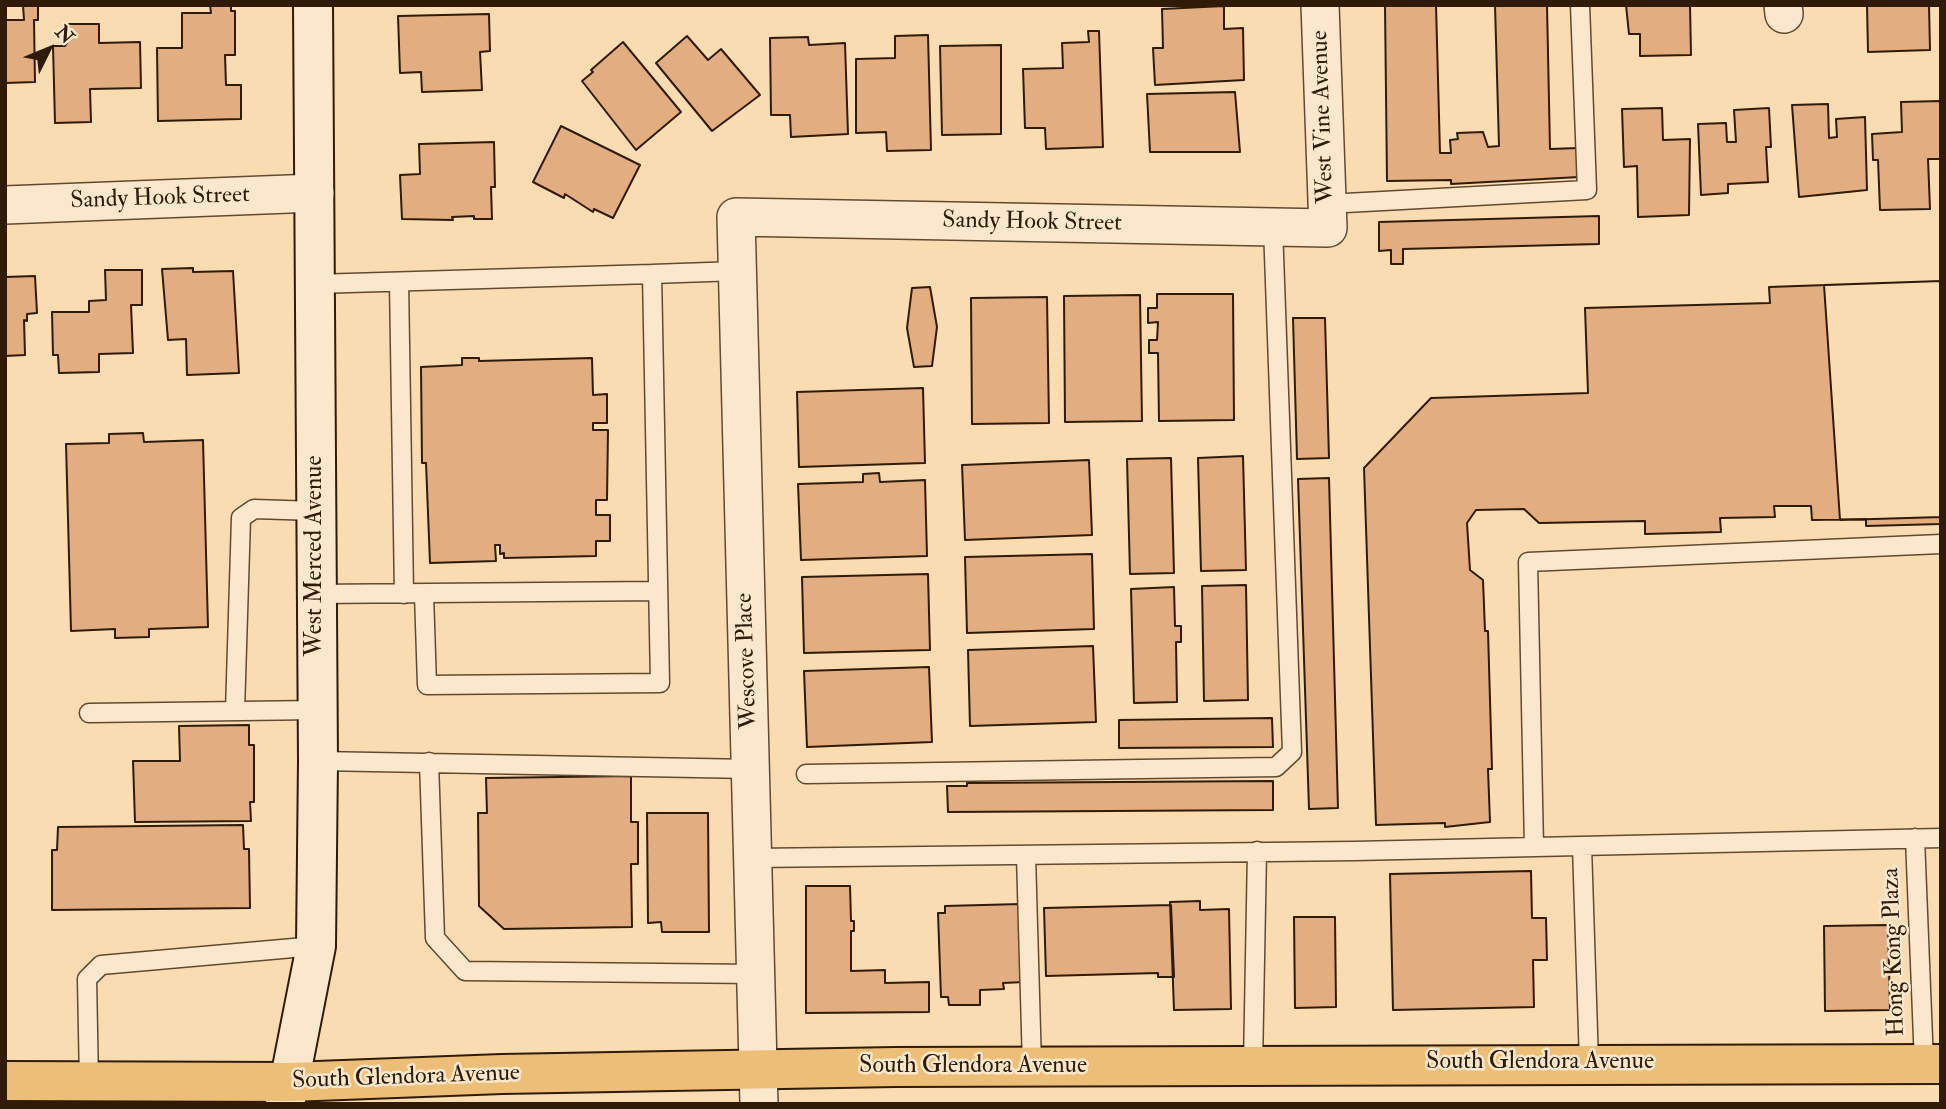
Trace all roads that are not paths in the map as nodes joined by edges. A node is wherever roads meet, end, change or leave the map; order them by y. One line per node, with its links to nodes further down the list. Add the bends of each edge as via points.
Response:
1 (313, 5): 4 (street, West Merced Avenue)
2 (1320, 5): 6 (street, West Vine Avenue)
3 (1580, 5): 6 (lane, via 1587,190)
4 (315, 193): 5 (street, Sandy Hook Street); 12 (street, West Merced Avenue)
5 (5, 205)
6 (1328, 216): 8 (street, Sandy Hook Street)
7 (736, 217): 8 (street, Sandy Hook Street); 9 (street, Wescove Place)
8 (1273, 227): 25 (lane, via 1292,752 1288,757 1276,767)
9 (737, 271): 10 (lane); 24 (street, Wescove Place)
10 (652, 275): 11 (lane); 15 (lane)
11 (399, 282): 12 (lane); 17 (lane)
12 (315, 284): 13 (street, West Merced Avenue)
13 (316, 511): 16 (street, West Merced Avenue); 20 (lane, via 254,509 241,518)
14 (1941, 544): 29 (lane, via 1528,562)
15 (657, 591): 18 (lane); 18 (lane, via 660,683 427,685)
16 (316, 594): 17 (lane); 19 (street, West Merced Avenue)
17 (404, 594): 18 (lane)
18 (425, 594)
19 (317, 710): 20 (lane); 22 (street, West Merced Avenue)
20 (235, 711): 21 (lane)
21 (89, 713)
22 (318, 761): 23 (lane); 33 (street, West Merced Avenue)
23 (429, 762): 24 (lane); 34 (lane, via 435,938 465,971)
24 (751, 769): 32 (street, Wescove Place)
25 (806, 774)
26 (1915, 838): 27 (lane); 28 (lane); 36 (lane, Hong Kong Plaza)
27 (1941, 838)
28 (1582, 846): 29 (lane); 35 (lane)
29 (1534, 847): 30 (lane)
30 (1257, 851): 31 (lane); 37 (lane)
31 (1026, 856): 32 (lane); 38 (lane)
32 (753, 858): 34 (street, Wescove Place)
33 (316, 946): 40 (lane, via 102,965 87,979); 42 (street, West Merced Avenue)
34 (756, 974): 41 (street, Wescove Place)
35 (1589, 1063): 36 (main road, South Glendora Avenue); 37 (main road, South Glendora Avenue)
36 (1933, 1064)
37 (1253, 1065): 38 (main road, South Glendora Avenue)
38 (1031, 1066): 41 (main road, South Glendora Avenue)
39 (5, 1082): 40 (main road, South Glendora Avenue)
40 (89, 1082): 42 (main road, South Glendora Avenue)
41 (759, 1086): 42 (main road, South Glendora Avenue)
42 (288, 1093)

